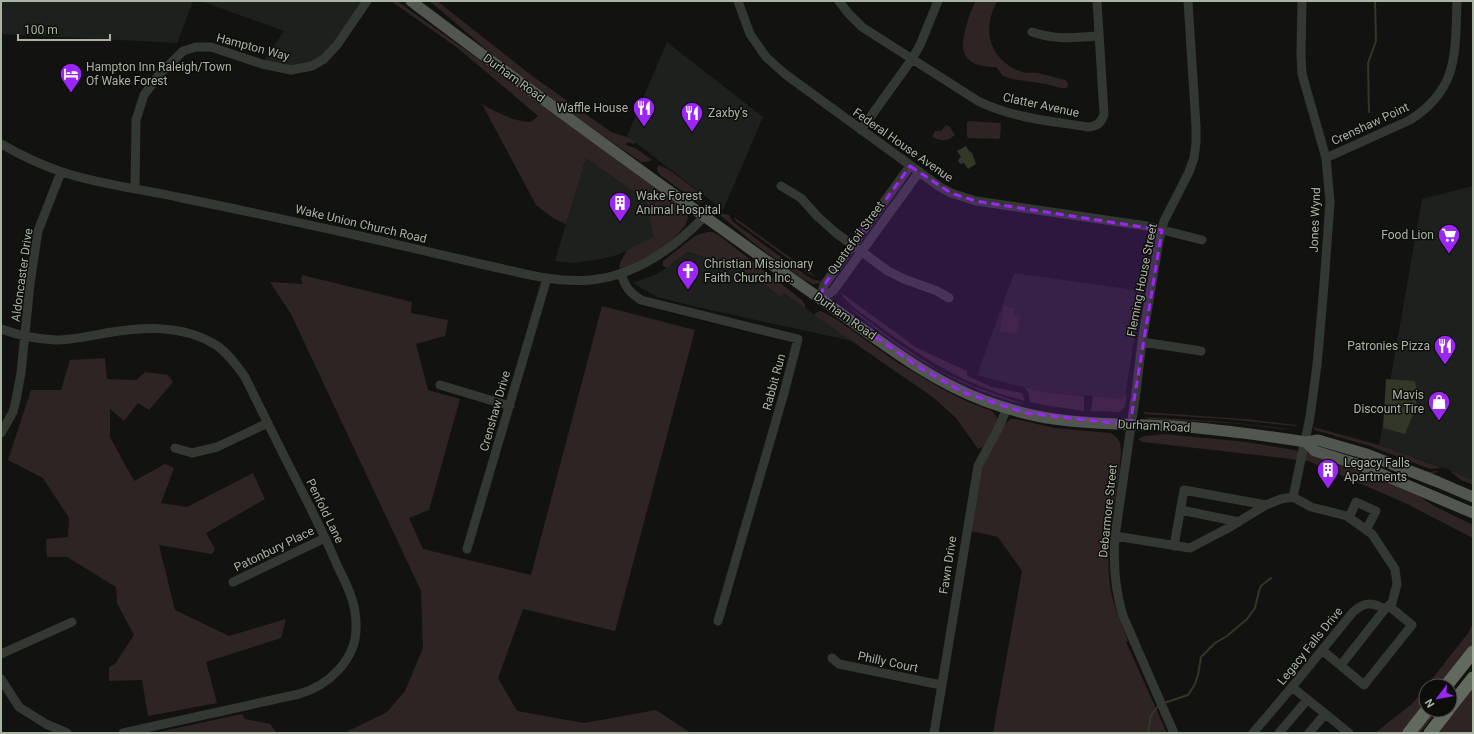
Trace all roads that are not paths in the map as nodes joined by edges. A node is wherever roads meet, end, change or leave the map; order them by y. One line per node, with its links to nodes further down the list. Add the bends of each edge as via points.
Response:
1 (367, 1): 20 (street, Hampton Way, via 337,45 324,59 312,66 291,70 262,64 211,47 196,47 183,51 158,76 144,95 136,120)
2 (411, 1): 21 (main road, Durham Road)
3 (738, 1): 13 (street, Federal House Avenue, via 750,34 766,57)
4 (839, 1): 12 (street, Clatter Avenue, via 862,27)
5 (938, 1): 12 (street)
6 (1097, 1): 11 (street, Clatter Avenue)
7 (1188, 1): 22 (street, Fleming House Street, via 1196,143 1189,172)
8 (1302, 1): 15 (street, Jones Wynd, via 1302,74)
9 (1457, 1): 15 (street, Crenshaw Point, via 1453,65 1441,92 1432,103 1410,120)
10 (1032, 32): 11 (street, via 1059,38)
11 (1098, 36): 12 (street, Clatter Avenue, via 1104,114 1098,125 1088,127 1036,119 997,109 964,93)
12 (912, 59): 13 (street)
13 (861, 130): 16 (street, Federal House Avenue)
14 (1, 144): 17 (street, Wake Union Church Road, via 21,156)
15 (1326, 158): 40 (street, Jones Wynd, via 1330,202 1315,380)
16 (910, 166): 18 (street, Federal House Avenue); 24 (street, Quatrefoil Street)
17 (62, 172): 20 (street, Wake Union Church Road); 31 (street, Aldoncaster Drive, via 38,231)
18 (919, 172): 22 (street, Federal House Avenue, via 951,194 976,201); 25 (street, Quatrefoil Street)
19 (781, 186): 24 (street, via 801,198 817,216)
20 (135, 189): 27 (street, Wake Union Church Road)
21 (704, 217): 26 (street, Wake Union Church Road, via 668,249); 28 (main road, Durham Road)
22 (1162, 230): 23 (street, Federal House Avenue); 32 (street, Fleming House Street)
23 (1202, 240)
24 (852, 245): 25 (street); 28 (street, Quatrefoil Street, via 824,285)
25 (860, 252): 28 (street, Quatrefoil Street, via 833,291); 29 (street, via 888,271)
26 (621, 273): 27 (street, Wake Union Church Road, via 590,280); 58 (street, Rabbit Run, via 624,284 641,300 798,339)
27 (547, 278): 35 (street, Crenshaw Drive)
28 (820, 298): 36 (main road, Durham Road, via 925,371 966,393)
29 (949, 298)
30 (1, 329): 31 (street, Penfold Lane)
31 (25, 337): 37 (street, Penfold Lane, via 56,340 133,329 171,329 188,332 217,346 234,361); 39 (street, via 13,412)
32 (1142, 342): 33 (street); 38 (street, Fleming House Street)
33 (1201, 351)
34 (440, 385): 35 (street)
35 (510, 406): 55 (street, Crenshaw Drive)
36 (1007, 408): 38 (main road, Durham Road, via 1054,419); 68 (street, Fawn Drive, via 978,466)
37 (268, 423): 41 (street, via 216,447 192,453); 53 (street, Penfold Lane)
38 (1130, 425): 40 (main road, Durham Road, via 1226,430); 52 (street, Debarmore Street)
39 (1, 433)
40 (1306, 442): 42 (main road, Durham Road, via 1315,451); 43 (main road, Durham Road, via 1318,440 1366,454); 44 (street)
41 (175, 448)
42 (1384, 475): 43 (main road, via 1394,471 1427,484); 48 (main road, Durham Road)
43 (1438, 482): 45 (main road, Durham Road)
44 (1293, 497): 46 (street); 49 (street, via 1311,507)
45 (1473, 497)
46 (1266, 506): 47 (street, via 1184,490); 50 (street)
47 (1181, 510): 50 (street); 54 (street)
48 (1473, 513)
49 (1349, 518): 51 (street); 51 (street, via 1356,502 1376,511)
50 (1239, 522): 54 (street, via 1190,548)
51 (1366, 530): 57 (street, via 1372,534 1395,569 1397,584 1392,602)
52 (1114, 536): 54 (street); 78 (street, Debarmore Street, via 1114,578 1118,600)
53 (325, 538): 56 (street, Patonbury Place); 76 (street, Penfold Lane, via 352,596 356,611 355,642 346,661 336,673 304,692)
54 (1174, 546)
55 (467, 549)
56 (233, 582)
57 (1387, 608): 60 (street, Legacy Falls Drive, via 1375,604 1361,605); 64 (street); 64 (street, via 1412,625 1364,685)
58 (718, 621)
59 (72, 622): 62 (street)
60 (1322, 650): 64 (street); 69 (street, Legacy Falls Drive)
61 (1473, 652): 65 (highway)
62 (1, 654)
63 (832, 658): 68 (street, Philly Court, via 839,664)
64 (1341, 666)
65 (1452, 678)
66 (1473, 678): 70 (highway)
67 (1, 679): 75 (street, via 19,707 46,724)
68 (941, 685): 77 (street, Fawn Drive)
69 (1292, 688): 71 (street); 79 (street, Legacy Falls Drive)
70 (1458, 697)
71 (1307, 700): 72 (street); 80 (street)
72 (1325, 714): 81 (street); 82 (street)
73 (1421, 718): 83 (highway)
74 (1442, 718): 84 (highway)
75 (67, 733)
76 (123, 733)
77 (934, 733)
78 (1174, 733)
79 (1253, 733)
80 (1280, 733)
81 (1309, 733)
82 (1348, 733)
83 (1409, 733)
84 (1430, 733)

